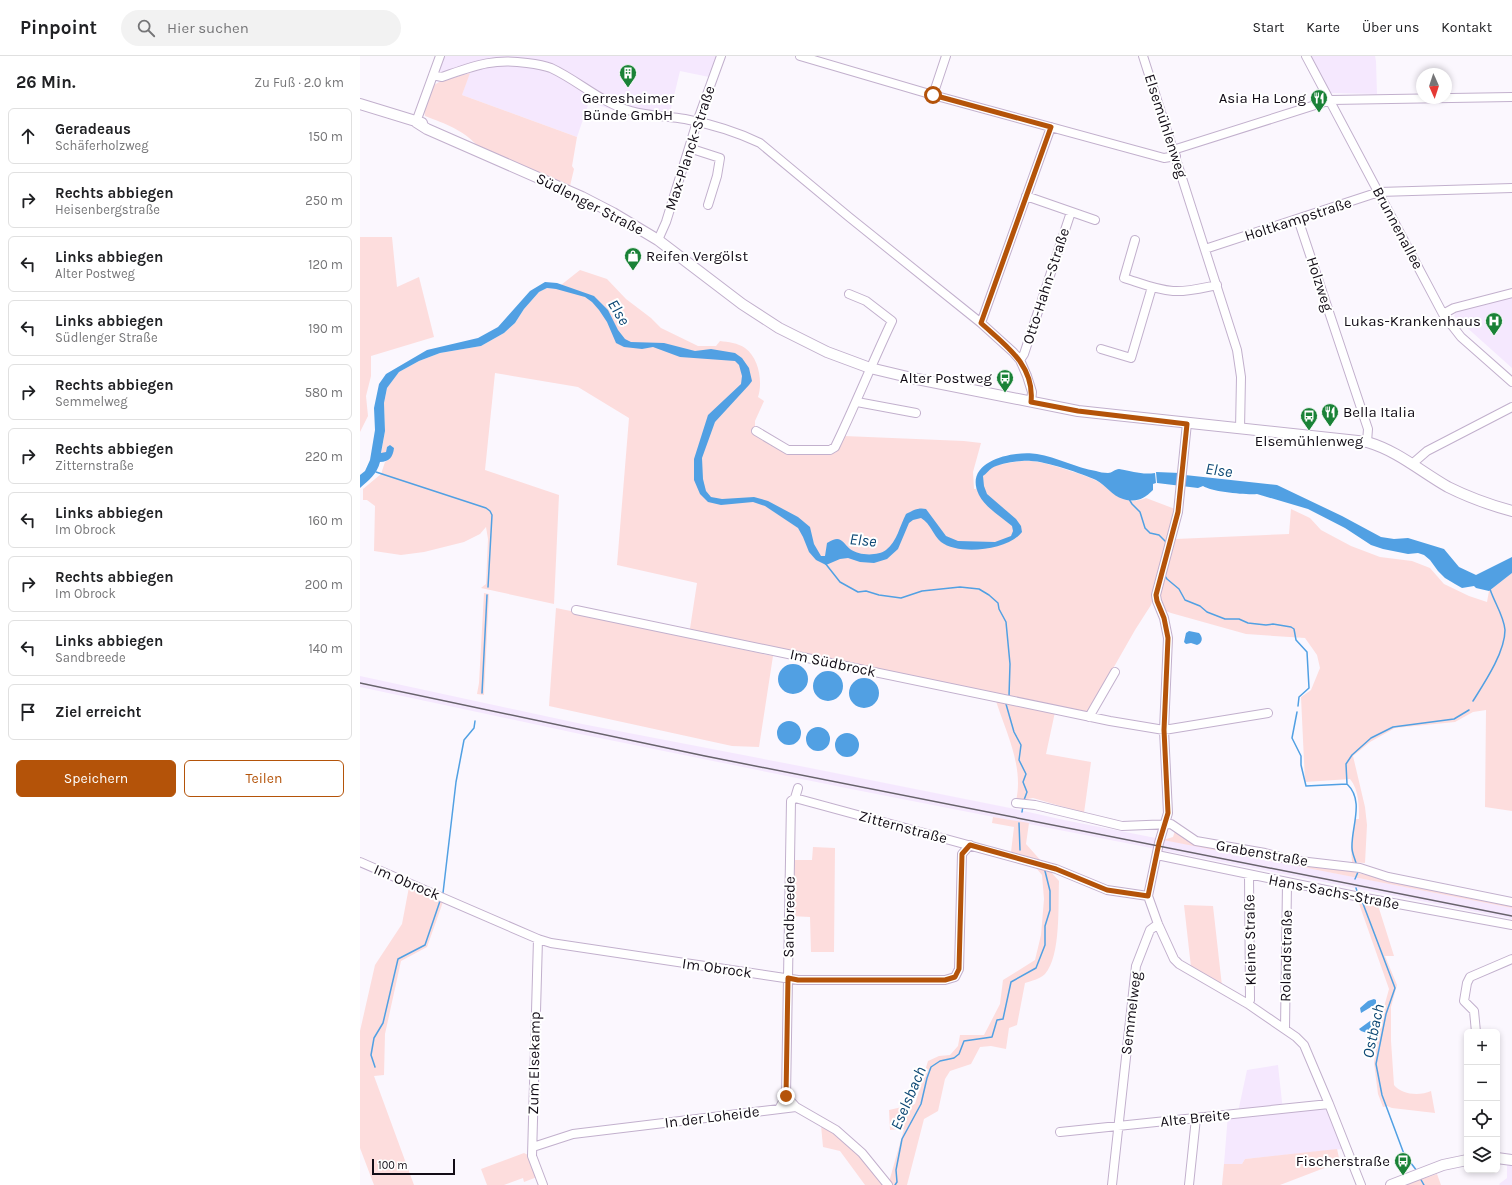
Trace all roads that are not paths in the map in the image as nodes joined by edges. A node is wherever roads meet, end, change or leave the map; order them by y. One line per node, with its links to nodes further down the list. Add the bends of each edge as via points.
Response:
1 (440, 56): 7 (street)
2 (721, 56): 13 (street, Max-Planck-Straße)
3 (800, 56): 8 (street)
4 (946, 56): 8 (street)
5 (1143, 56): 16 (street, Elsemühlenweg)
6 (1306, 56): 10 (street, Brunnenallee)
7 (433, 75): 12 (street); 13 (street, via 442,77 491,62 539,64 551,68 610,104 632,112)
8 (933, 95): 14 (street)
9 (1512, 98): 10 (street)
10 (1331, 100): 16 (street); 18 (street, Brunnenallee)
11 (360, 104): 12 (main road, Südlenger Straße)
12 (416, 122): 24 (main road, Südlenger Straße, via 582,197)
13 (697, 122): 15 (street, Max-Planck-Straße); 32 (street, via 760,143)
14 (1051, 127): 16 (street, via 1164,158); 19 (street)
15 (689, 148): 20 (street, via 720,158); 24 (street, Max-Planck-Straße)
16 (1174, 153): 26 (street, Elsemühlenweg)
17 (1512, 188): 18 (street, Holtkampstraße)
18 (1379, 192): 22 (street, Holtkampstraße); 31 (street, Brunnenallee)
19 (1026, 196): 21 (street, Otto-Hahn-Straße); 32 (street)
20 (708, 205)
21 (1071, 212): 23 (street, Otto-Hahn-Straße); 34 (street, Otto-Hahn-Straße)
22 (1298, 219): 26 (street, Holtkampstraße); 44 (street, Holzweg, via 1368,429)
23 (1095, 220)
24 (658, 240): 35 (main road, Südlenger Straße, via 742,304 779,328 810,345)
25 (1135, 240): 28 (street, via 1124,278)
26 (1205, 249): 27 (street, Elsemühlenweg)
27 (1217, 285): 28 (street, via 1195,290 1173,291); 42 (street, Elsemühlenweg, via 1240,362)
28 (1152, 288): 33 (street, via 1131,358)
29 (1512, 293): 31 (street, via 1454,308)
30 (849, 294): 35 (street, via 866,301 892,321)
31 (1443, 314): 36 (street, Brunnenallee, via 1461,337)
32 (981, 323): 34 (street)
33 (1102, 349)
34 (1020, 360): 38 (street, via 1031,386)
35 (870, 368): 37 (street); 38 (main road, Südlenger Straße)
36 (1512, 382)
37 (857, 402): 40 (street); 43 (street, via 835,447 830,450 788,450)
38 (1031, 402): 41 (main road, Südlenger Straße, via 1078,411)
39 (1512, 407): 45 (street, via 1427,451)
40 (916, 413)
41 (1187, 424): 42 (main road, Südlenger Straße); 51 (street, via 1178,512 1156,595 1168,638)
42 (1240, 429): 44 (main road, Südlenger Straße)
43 (756, 431)
44 (1367, 442): 45 (main road, Südlenger Straße, via 1387,448)
45 (1412, 464): 46 (main road, Südlenger Straße, via 1448,487)
46 (1512, 511)
47 (576, 610): 50 (street, Im Südbrock)
48 (1114, 672): 50 (street)
49 (1268, 713): 51 (street, Im Südbrock)
50 (1089, 717): 51 (street, Im Südbrock)
51 (1164, 730): 55 (street, via 1168,813)
52 (798, 788): 53 (street, Sandbreede)
53 (795, 798): 56 (street, Zitternstraße); 67 (street, Sandbreede, via 791,801)
54 (1016, 803): 55 (street, Grabenstraße, via 1035,805 1122,826)
55 (1165, 824): 57 (street); 62 (street, Grabenstraße, via 1171,824 1196,841 1291,860 1360,868 1388,878)
56 (970, 845): 61 (street, Zitternstraße, via 1056,869 1107,890); 67 (street, Im Obrock, via 962,854 959,969 955,977 945,980)
57 (1157, 855): 59 (street, Hans-Sachs-Straße); 61 (street)
58 (360, 862): 65 (street, Im Obrock)
59 (1249, 875): 60 (street, Hans-Sachs-Straße); 68 (street, Kleine Straße)
60 (1287, 883): 64 (street, Hans-Sachs-Straße); 69 (street, Rolandstraße)
61 (1148, 896): 63 (street)
62 (1512, 902)
63 (1158, 924): 68 (street, via 1174,959 1179,964); 76 (street, Semmelweg, via 1150,930 1136,966)
64 (1512, 925)
65 (538, 938): 67 (street, Im Obrock, via 569,946); 78 (street, Zum Elsekamp)
66 (1512, 959): 70 (street, via 1470,977 1464,1001 1474,1011)
67 (788, 978): 71 (street, Sandbreede)
68 (1248, 1004): 69 (street)
69 (1285, 1029): 72 (street, via 1304,1045)
70 (1476, 1029)
71 (786, 1096): 73 (street); 74 (street, Sandbreede)
72 (1329, 1104): 75 (street, Alte Breite); 86 (street)
73 (796, 1107): 74 (street, In der Loheide); 83 (street, via 836,1130 862,1153)
74 (779, 1109): 78 (street, In der Loheide, via 573,1134)
75 (1196, 1118): 76 (street, Alte Breite); 85 (street)
76 (1118, 1127): 77 (street, Alte Breite); 84 (street, Semmelweg)
77 (1060, 1132)
78 (533, 1147): 82 (street, Zum Elsekamp, via 532,1156)
79 (1500, 1158): 80 (main road)
80 (1512, 1160)
81 (1464, 1161): 87 (main road)
82 (543, 1185)
83 (888, 1185)
84 (1112, 1185)
85 (1189, 1185)
86 (1361, 1185)
87 (1391, 1185)

